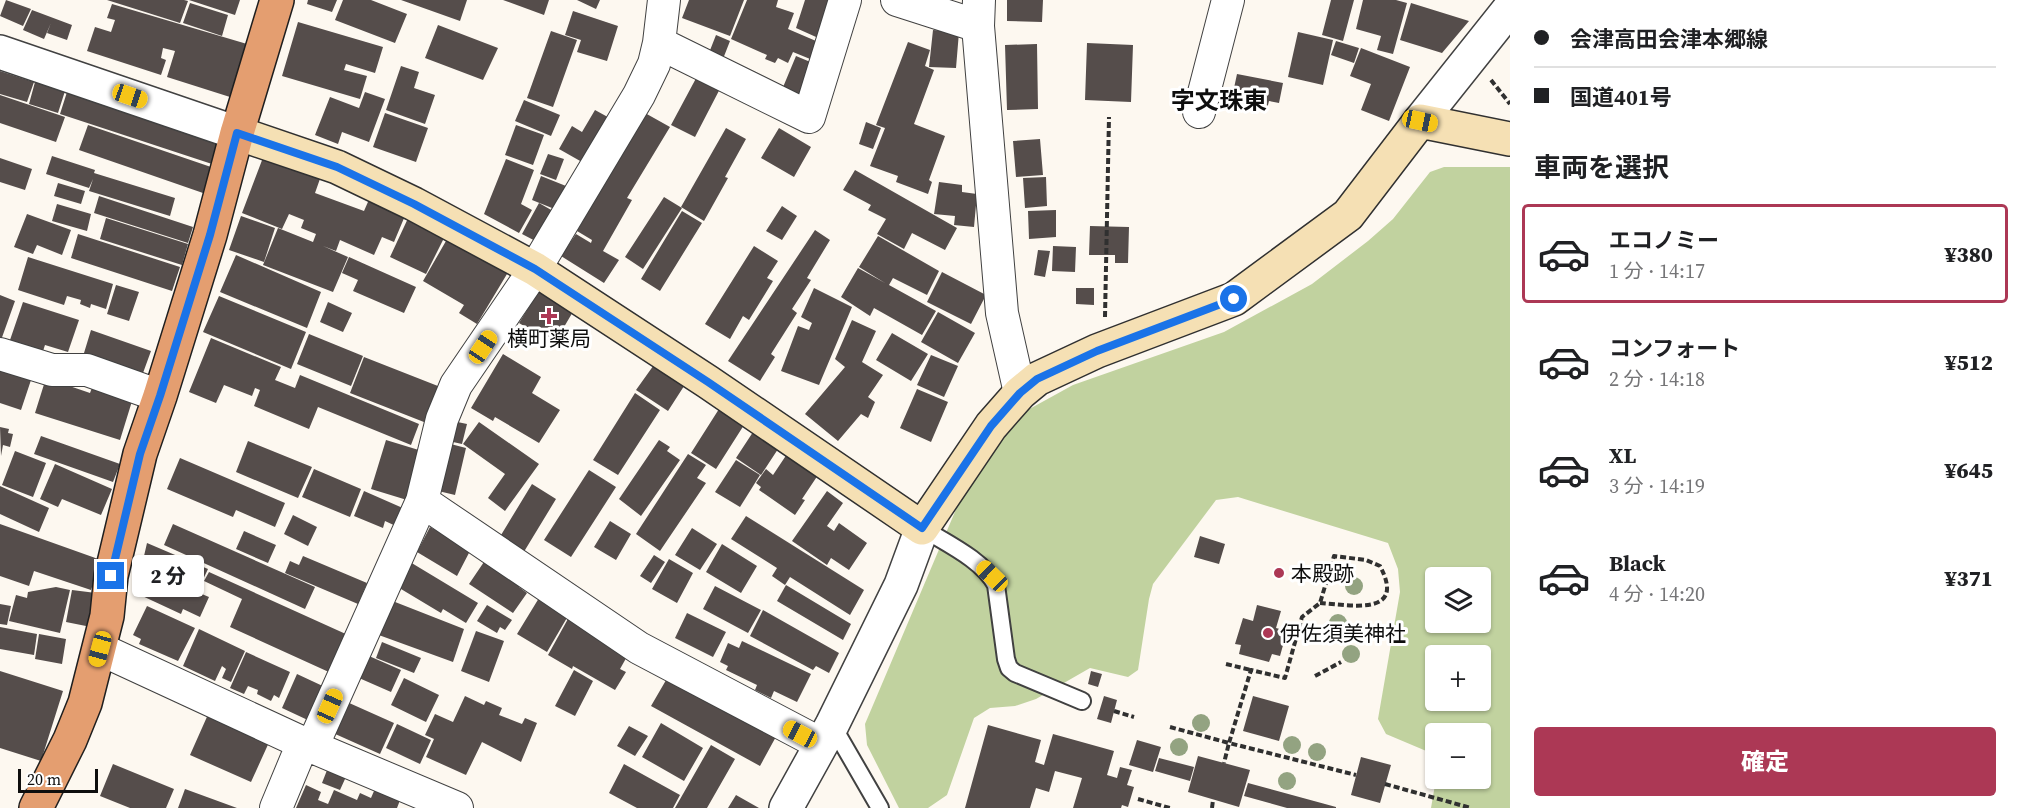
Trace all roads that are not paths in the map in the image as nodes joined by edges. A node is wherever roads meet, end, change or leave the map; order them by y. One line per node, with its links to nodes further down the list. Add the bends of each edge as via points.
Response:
1 (277, 0): 12 (highway)
2 (664, 0): 8 (street)
3 (845, 0): 8 (street, via 809,117)
4 (897, 0): 7 (street)
5 (1228, 0): 10 (street)
6 (1510, 8): 11 (street)
7 (979, 13): 16 (street, via 1002,313)
8 (659, 43): 14 (street, via 639,95)
9 (0, 52): 12 (street)
10 (1198, 112)
11 (1420, 121): 13 (main road); 16 (main road, via 1348,215 1234,299 1097,351 1037,379)
12 (237, 133): 14 (main road, via 337,167); 17 (highway)
13 (1510, 139)
14 (535, 269): 18 (street, via 456,386 442,419); 19 (main road)
15 (0, 354): 17 (street, via 52,370 87,370)
16 (1020, 393): 19 (main road, via 991,426)
17 (160, 396): 20 (highway, via 137,465 111,576)
18 (422, 501): 22 (street, via 639,648); 23 (street)
19 (922, 528): 21 (lane, via 992,576 1009,668); 22 (street, via 902,585)
20 (100, 649): 23 (street); 24 (highway, via 86,703)
21 (1082, 701)
22 (826, 735): 27 (street); 28 (lane)
23 (308, 745): 25 (street); 26 (street)
24 (36, 808)
25 (276, 808)
26 (457, 808)
27 (786, 808)
28 (880, 808)

